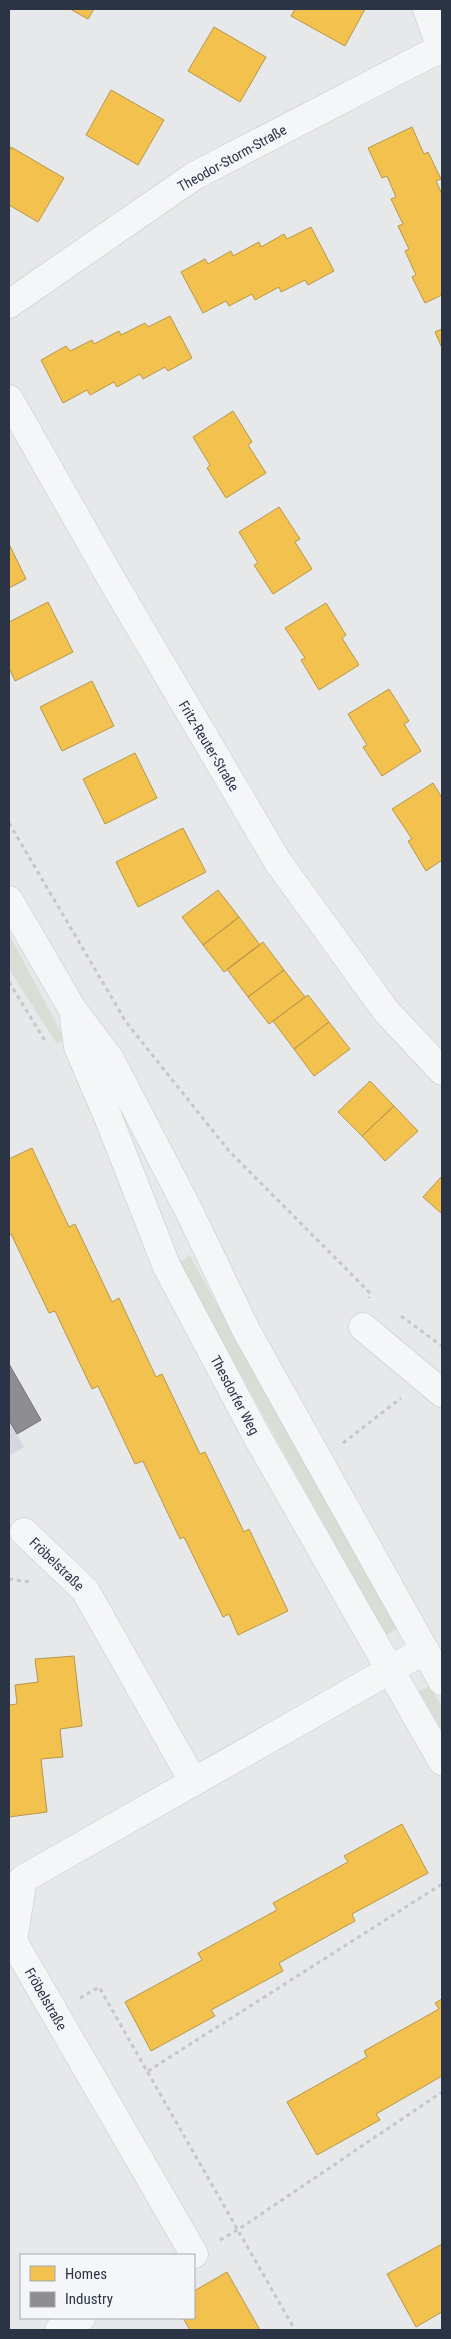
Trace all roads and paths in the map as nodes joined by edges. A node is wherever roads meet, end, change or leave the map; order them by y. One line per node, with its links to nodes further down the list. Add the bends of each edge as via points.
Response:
1 (428, 9): 2 (street)
2 (442, 50): 3 (street, Theodor-Storm-Straße, via 194,176)
3 (9, 304)
4 (9, 399): 10 (street, Fritz-Reuter-Straße, via 278,862 386,1011)
5 (9, 823): 11 (path, via 126,1022 229,1151)
6 (9, 900): 8 (street, Thesdorfer Weg)
7 (9, 982): 9 (path)
8 (73, 1010): 19 (street, Thesdorfer Weg, via 110,1059 246,1330); 20 (street, Thesdorfer Weg, via 78,1047 167,1267 256,1433)
9 (47, 1044)
10 (442, 1071)
11 (370, 1293): 12 (path); 14 (path)
12 (378, 1299)
13 (394, 1311): 15 (path)
14 (363, 1328): 16 (street)
15 (442, 1346)
16 (434, 1386): 17 (path)
17 (338, 1446)
18 (24, 1532): 23 (street, Fröbelstraße, via 85,1590)
19 (425, 1650): 20 (street, Fröbelstraße); 21 (street, Thesdorfer Weg)
20 (390, 1669): 22 (street, Thesdorfer Weg); 23 (street, Fröbelstraße)
21 (442, 1681)
22 (442, 1761)
23 (193, 1781): 25 (street, Fröbelstraße, via 22,1879 13,1941)
24 (442, 1884): 26 (path)
25 (54, 2014): 26 (path, via 99,1987); 29 (street, Fröbelstraße)
26 (148, 2071): 28 (path)
27 (442, 2092): 28 (path)
28 (239, 2230): 32 (path)
29 (194, 2254)
30 (80, 2319): 31 (street)
31 (60, 2330)
32 (295, 2330)

